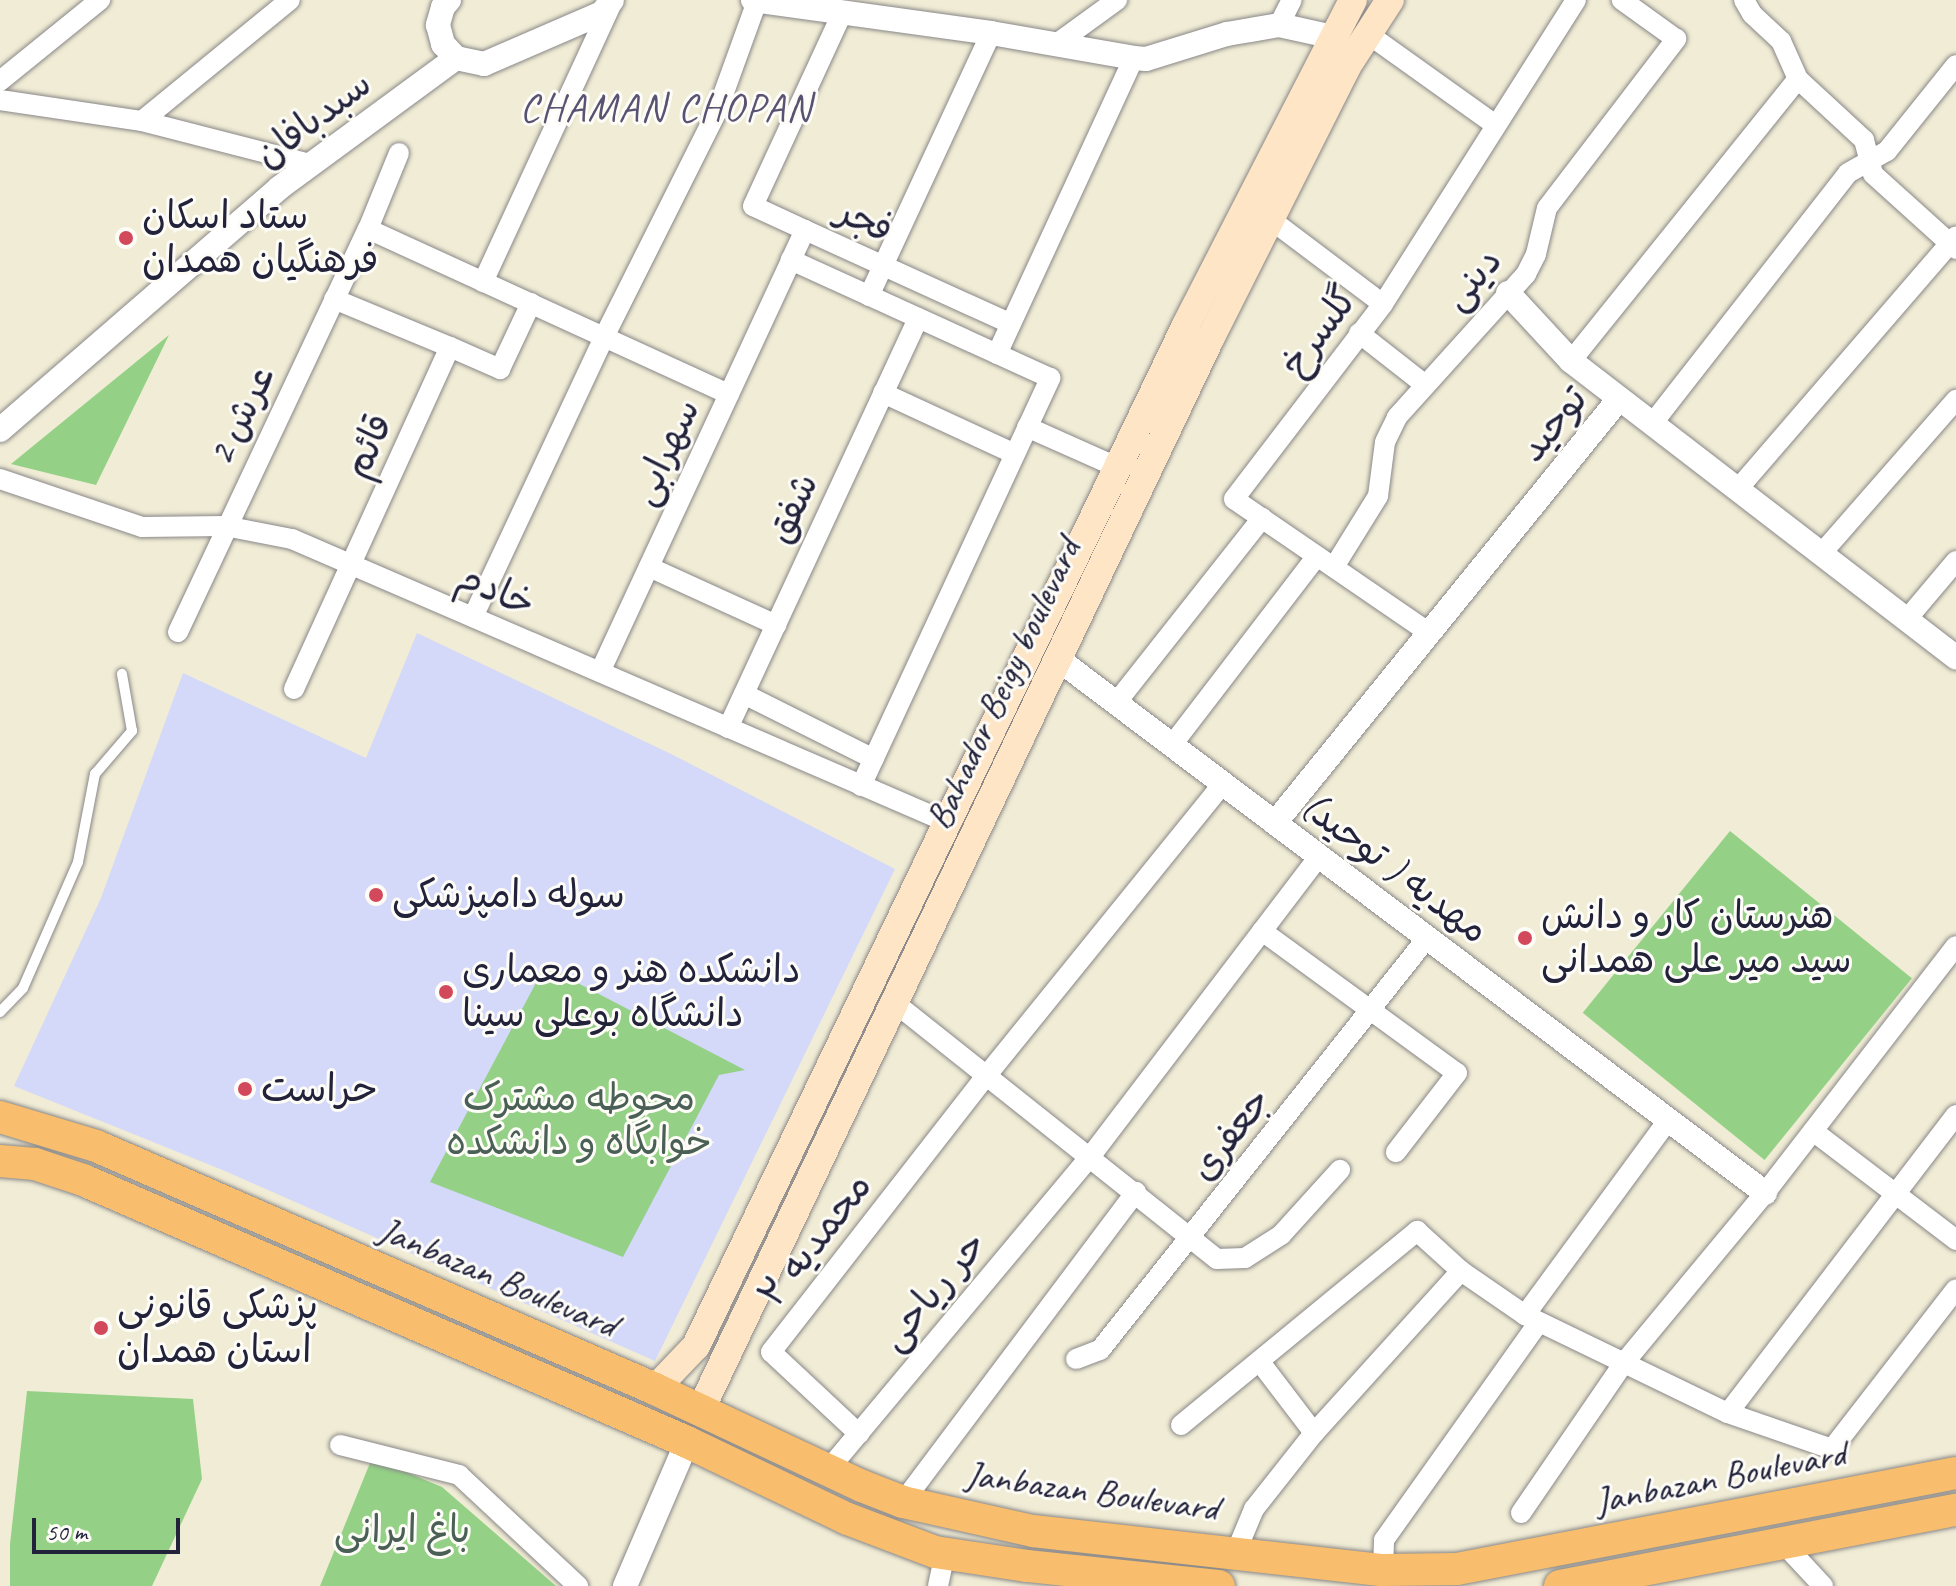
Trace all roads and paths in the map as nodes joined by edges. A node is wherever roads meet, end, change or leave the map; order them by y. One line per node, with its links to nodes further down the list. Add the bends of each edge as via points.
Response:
1 (100, 0): 23 (street)
2 (290, 0): 25 (street)
3 (449, 0): 19 (street, via 438,25 443,44)
4 (755, 0): 13 (street); 45 (street, via 718,109)
5 (1117, 0): 18 (street)
6 (1292, 0): 14 (street)
7 (1353, 0): 17 (main road, Bahador Beigy boulevard)
8 (1390, 0): 16 (main road, Bahador Beigy boulevard)
9 (1576, 0): 26 (street, گلسرخ)
10 (1622, 0): 37 (street, دینی, via 1676,39 1547,208 1536,254)
11 (1744, 0): 22 (street, via 1781,41)
12 (618, 2): 19 (street, via 484,64); 36 (street)
13 (842, 13): 15 (street); 32 (street, via 753,206)
14 (1279, 25): 17 (street); 20 (street)
15 (991, 33): 18 (street); 35 (street)
16 (1368, 34): 26 (street); 30 (main road, Bahador Beigy boulevard)
17 (1333, 37): 58 (main road, Bahador Beigy boulevard)
18 (1055, 45): 20 (street)
19 (456, 58): 29 (street, سبدبافان)
20 (1134, 58): 43 (street)
21 (1956, 65): 28 (street, via 1887,151)
22 (1798, 79): 28 (street, via 1864,140); 48 (street)
23 (0, 81)
24 (0, 100): 25 (street)
25 (142, 121): 29 (street)
26 (1494, 124): 41 (street, گلسرخ)
27 (399, 153): 31 (street, عرش 2)
28 (1868, 162): 33 (street, via 1877,178); 54 (street, via 1848,173)
29 (309, 164): 56 (street, سبدبافان)
30 (1270, 219): 41 (street); 73 (main road, Bahador Beigy boulevard)
31 (368, 229): 36 (street); 39 (street, عرش 2)
32 (805, 230): 34 (street, فجر); 35 (street, فجر)
33 (1954, 243): 60 (street)
34 (791, 260): 38 (street, فجر); 51 (street, سهرابی)
35 (883, 265): 38 (street); 43 (street, فجر)
36 (483, 282): 40 (street)
37 (1508, 293): 48 (street); 49 (street, دینی)
38 (869, 296): 42 (street, فجر)
39 (334, 299): 46 (street); 62 (street, عرش 2)
40 (531, 303): 45 (street); 46 (street, via 500,369)
41 (1383, 304): 44 (street, گلسرخ)
42 (918, 318): 47 (street, فجر); 50 (street, شفق)
43 (1011, 324): 47 (street)
44 (1359, 333): 49 (street); 61 (street, گلسرخ, via 1234,499)
45 (604, 337): 51 (street); 68 (street)
46 (450, 347): 66 (street, قائم)
47 (997, 354): 55 (street, فجر, via 1050,378)
48 (1571, 361): 52 (street)
49 (1424, 384): 64 (street, دینی, via 1390,429 1378,496)
50 (883, 393): 57 (street); 70 (street, شفق)
51 (729, 394): 67 (street, سهرابی)
52 (1619, 399): 54 (street, توحید); 72 (street, توحید)
53 (1956, 400): 63 (street)
54 (1652, 424): 60 (street, توحید)
55 (1027, 427): 57 (street); 58 (street)
56 (0, 430)
57 (1015, 454): 82 (street)
58 (1119, 468): 73 (main road, Bahador Beigy boulevard)
59 (0, 479): 62 (street, خادم, via 142,527)
60 (1737, 490): 63 (street, توحید)
61 (1262, 518): 64 (street, گلسرخ); 79 (street)
62 (225, 526): 66 (street, خادم, via 292,539); 71 (street, عرش 2)
63 (1821, 554): 69 (street, توحید)
64 (1325, 561): 72 (street, گلسرخ); 81 (street, دینی)
65 (1956, 561): 69 (street)
66 (352, 565): 68 (street, خادم); 77 (street, قائم)
67 (649, 567): 70 (street); 75 (street, سهرابی)
68 (473, 617): 75 (street, خادم)
69 (1907, 619): 74 (street, توحید)
70 (776, 625): 78 (street, شفق)
71 (178, 632)
72 (1428, 632): 86 (street, توحید)
73 (1046, 654): 79 (street, مهدیه ( توحید)); 85 (main road, Bahador Beigy boulevard); 91 (main road, Bahador Beigy boulevard)
74 (1956, 657)
75 (600, 672): 80 (street, خادم)
76 (122, 674): 93 (lane, via 132,731 95,774 78,862 23,988)
77 (294, 689)
78 (744, 694): 80 (street, شفق); 82 (street)
79 (1116, 703): 81 (street, مهدیه ( توحید))
80 (728, 728): 84 (street, خادم)
81 (1172, 745): 83 (street, مهدیه ( توحید))
82 (874, 759): 84 (street)
83 (1223, 784): 86 (street, مهدیه ( توحید)); 94 (street)
84 (861, 786): 85 (street, خادم)
85 (949, 823): 114 (main road, Bahador Beigy boulevard, via 696,1346)
86 (1275, 823): 87 (street, مهدیه ( توحید))
87 (1319, 856): 88 (street, حر ریاحی); 89 (street, مهدیه ( توحید))
88 (1262, 931): 92 (street); 100 (street, حر ریاحی)
89 (1427, 938): 92 (street, جعفری); 97 (street, مهدیه ( توحید))
90 (1956, 946): 98 (street)
91 (895, 1003): 94 (street); 115 (main road, Bahador Beigy boulevard)
92 (1371, 1009): 99 (street, via 1457,1073); 106 (street, جعفری)
93 (0, 1012)
94 (987, 1075): 100 (street); 119 (street, محمدیه ۲, via 771,1352)
95 (1956, 1115): 105 (street)
96 (0, 1117): 114 (main road, Janbazan Boulevard, via 96,1146)
97 (1668, 1120): 104 (street, مهدیه ( توحید)); 110 (street)
98 (1813, 1131): 104 (street); 105 (street)
99 (1396, 1152)
100 (1090, 1157): 103 (street); 119 (street, حر ریاحی)
101 (0, 1161): 120 (main road, Janbazan Boulevard, via 35,1164 83,1180)
102 (1340, 1170): 106 (street, via 1281,1235 1245,1258 1217,1259)
103 (1136, 1192): 106 (street); 124 (street)
104 (1765, 1193): 113 (street)
105 (1898, 1195): 107 (street); 116 (street)
106 (1193, 1237): 111 (street, جعفری, via 1100,1350)
107 (1956, 1240)
108 (1461, 1271): 110 (street); 112 (street, via 1417,1231); 118 (street)
109 (1956, 1289): 116 (street, via 1832,1449)
110 (1532, 1318): 113 (street); 132 (street, via 1384,1540)
111 (1076, 1359)
112 (1260, 1362): 117 (street); 118 (street)
113 (1623, 1364): 116 (street); 126 (street)
114 (655, 1389): 115 (main road, Janbazan Boulevard)
115 (701, 1409): 122 (main road, Janbazan Boulevard)
116 (1728, 1413)
117 (1181, 1425)
118 (1314, 1433): 129 (street, via 1254,1509)
119 (859, 1434): 122 (street, حر ریاحی)
120 (674, 1436): 130 (main road, Janbazan Boulevard, via 848,1519); 135 (street)
121 (340, 1445): 134 (street, via 459,1475)
122 (828, 1470): 124 (main road, Janbazan Boulevard)
123 (1956, 1473): 127 (main road, Janbazan Boulevard)
124 (903, 1502): 129 (main road, Janbazan Boulevard, via 1033,1531)
125 (1956, 1510): 128 (main road, Janbazan Boulevard)
126 (1521, 1513)
127 (1684, 1525): 131 (main road); 132 (main road, Janbazan Boulevard, via 1457,1569)
128 (1783, 1543): 131 (main road, Janbazan Boulevard); 139 (street)
129 (1236, 1552): 132 (main road, Janbazan Boulevard)
130 (945, 1554): 133 (main road, Janbazan Boulevard); 136 (street)
131 (1692, 1562): 138 (main road, Janbazan Boulevard)
132 (1383, 1570)
133 (1089, 1580): 137 (main road, Janbazan Boulevard)
134 (578, 1586)
135 (625, 1586)
136 (938, 1586)
137 (1219, 1586)
138 (1560, 1586)
139 (1823, 1586)

